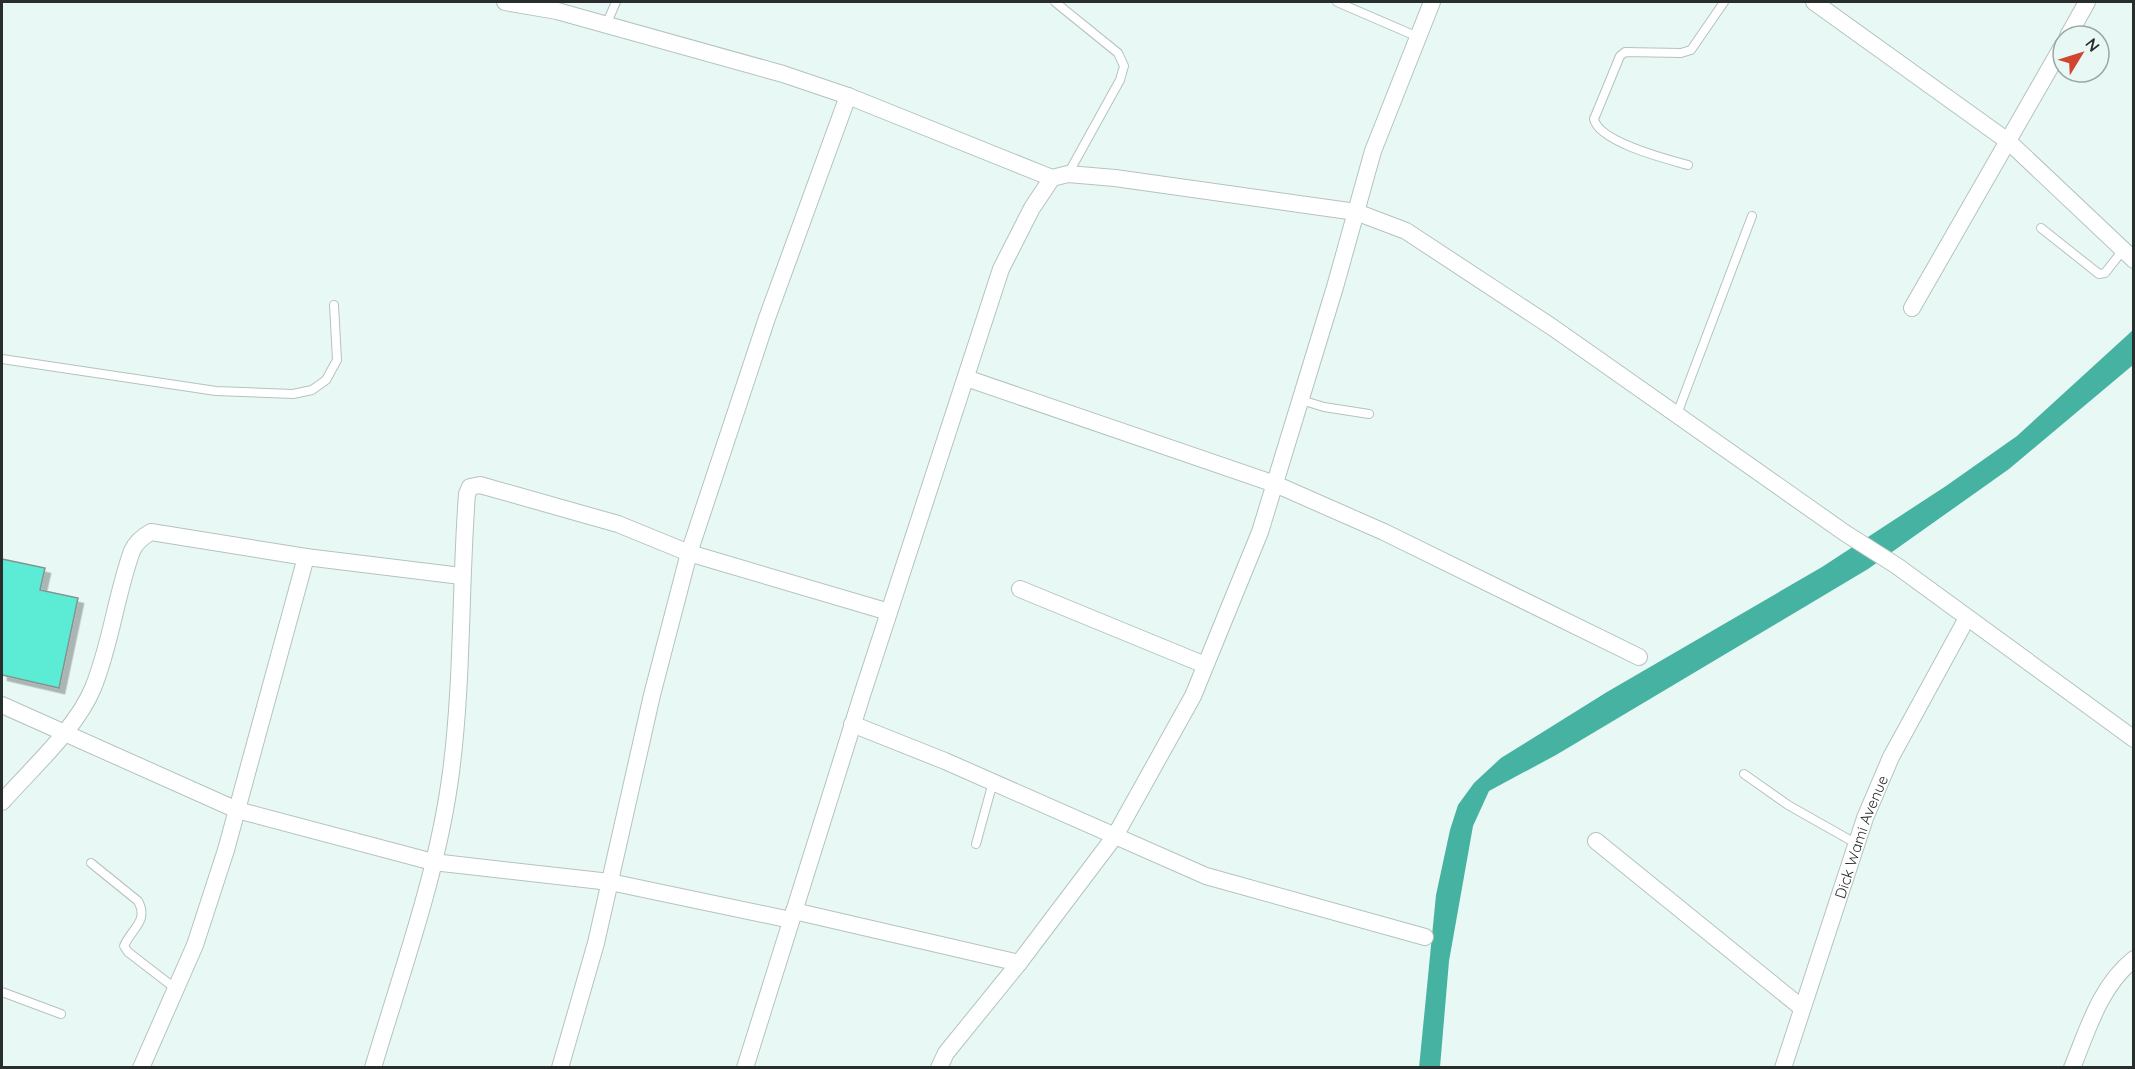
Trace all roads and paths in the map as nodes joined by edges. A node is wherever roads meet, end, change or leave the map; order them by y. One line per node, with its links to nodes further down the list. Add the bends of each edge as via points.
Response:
1 (506, 2): 10 (street)
2 (616, 2): 10 (lane)
3 (1055, 2): 16 (lane, via 1118,53 1124,66 1120,80)
4 (1337, 2): 11 (lane)
5 (1432, 2): 11 (street)
6 (1724, 2): 15 (lane, via 1691,50 1626,52 1620,56 1594,119 1601,131 1646,153)
7 (1814, 2): 14 (street)
8 (2087, 2): 9 (street)
9 (2075, 24)
10 (606, 25): 13 (street)
11 (1418, 37): 17 (street, via 1372,151)
12 (2051, 66): 14 (street)
13 (848, 96): 16 (street); 29 (street, via 767,318)
14 (2008, 142): 20 (street); 22 (street)
15 (1688, 165)
16 (1060, 176): 17 (street, via 1115,178); 24 (street, via 1032,208 1001,269)
17 (1356, 212): 25 (street); 27 (street, via 1406,231)
18 (1752, 216): 27 (lane)
19 (2041, 228): 20 (lane, via 2099,274)
20 (2128, 255)
21 (334, 304): 23 (lane, via 337,360 326,380 312,390 293,394 216,391)
22 (1912, 308)
23 (2, 359)
24 (966, 378): 28 (street); 33 (street)
25 (1301, 400): 26 (lane); 28 (street)
26 (1369, 414)
27 (1677, 414): 34 (street)
28 (1275, 484): 35 (street, via 1384,532); 36 (street, via 1260,532)
29 (689, 553): 31 (street, via 618,524 480,485 470,487 467,494); 33 (street); 51 (street)
30 (306, 557): 31 (street); 39 (street, via 151,532 140,538 133,550 92,689); 44 (street)
31 (461, 576): 49 (street, via 462,648 457,714 451,774)
32 (1020, 588): 36 (street)
33 (889, 612): 38 (street)
34 (1967, 618): 40 (street); 48 (street, Dick Wami Avenue, via 1891,757)
35 (1638, 657)
36 (1206, 665): 45 (street, via 1193,696)
37 (2, 705): 39 (street)
38 (852, 724): 42 (street); 52 (street)
39 (63, 733): 43 (street); 44 (street)
40 (2133, 739)
41 (1744, 774): 48 (lane, via 1788,805)
42 (993, 782): 45 (street); 47 (lane)
43 (2, 802)
44 (237, 810): 49 (street); 56 (street, via 195,945)
45 (1115, 836): 53 (street, via 1206,876); 55 (street)
46 (1596, 841): 58 (street)
47 (976, 843)
48 (1857, 844): 58 (street, Dick Wami Avenue)
49 (433, 862): 51 (street); 61 (street)
50 (91, 863): 56 (lane, via 138,901 143,910 124,946 128,952)
51 (610, 882): 52 (street); 62 (street)
52 (792, 916): 55 (street); 63 (street)
53 (1425, 937)
54 (2133, 959): 66 (street, via 2120,970 2097,1006)
55 (1019, 963): 64 (street, via 946,1053)
56 (176, 989): 60 (street)
57 (2, 992): 59 (lane)
58 (1802, 1008): 65 (street, Dick Wami Avenue)
59 (61, 1014)
60 (141, 1068)
61 (373, 1068)
62 (560, 1068)
63 (745, 1068)
64 (939, 1068)
65 (1783, 1068)
66 (2072, 1068)

